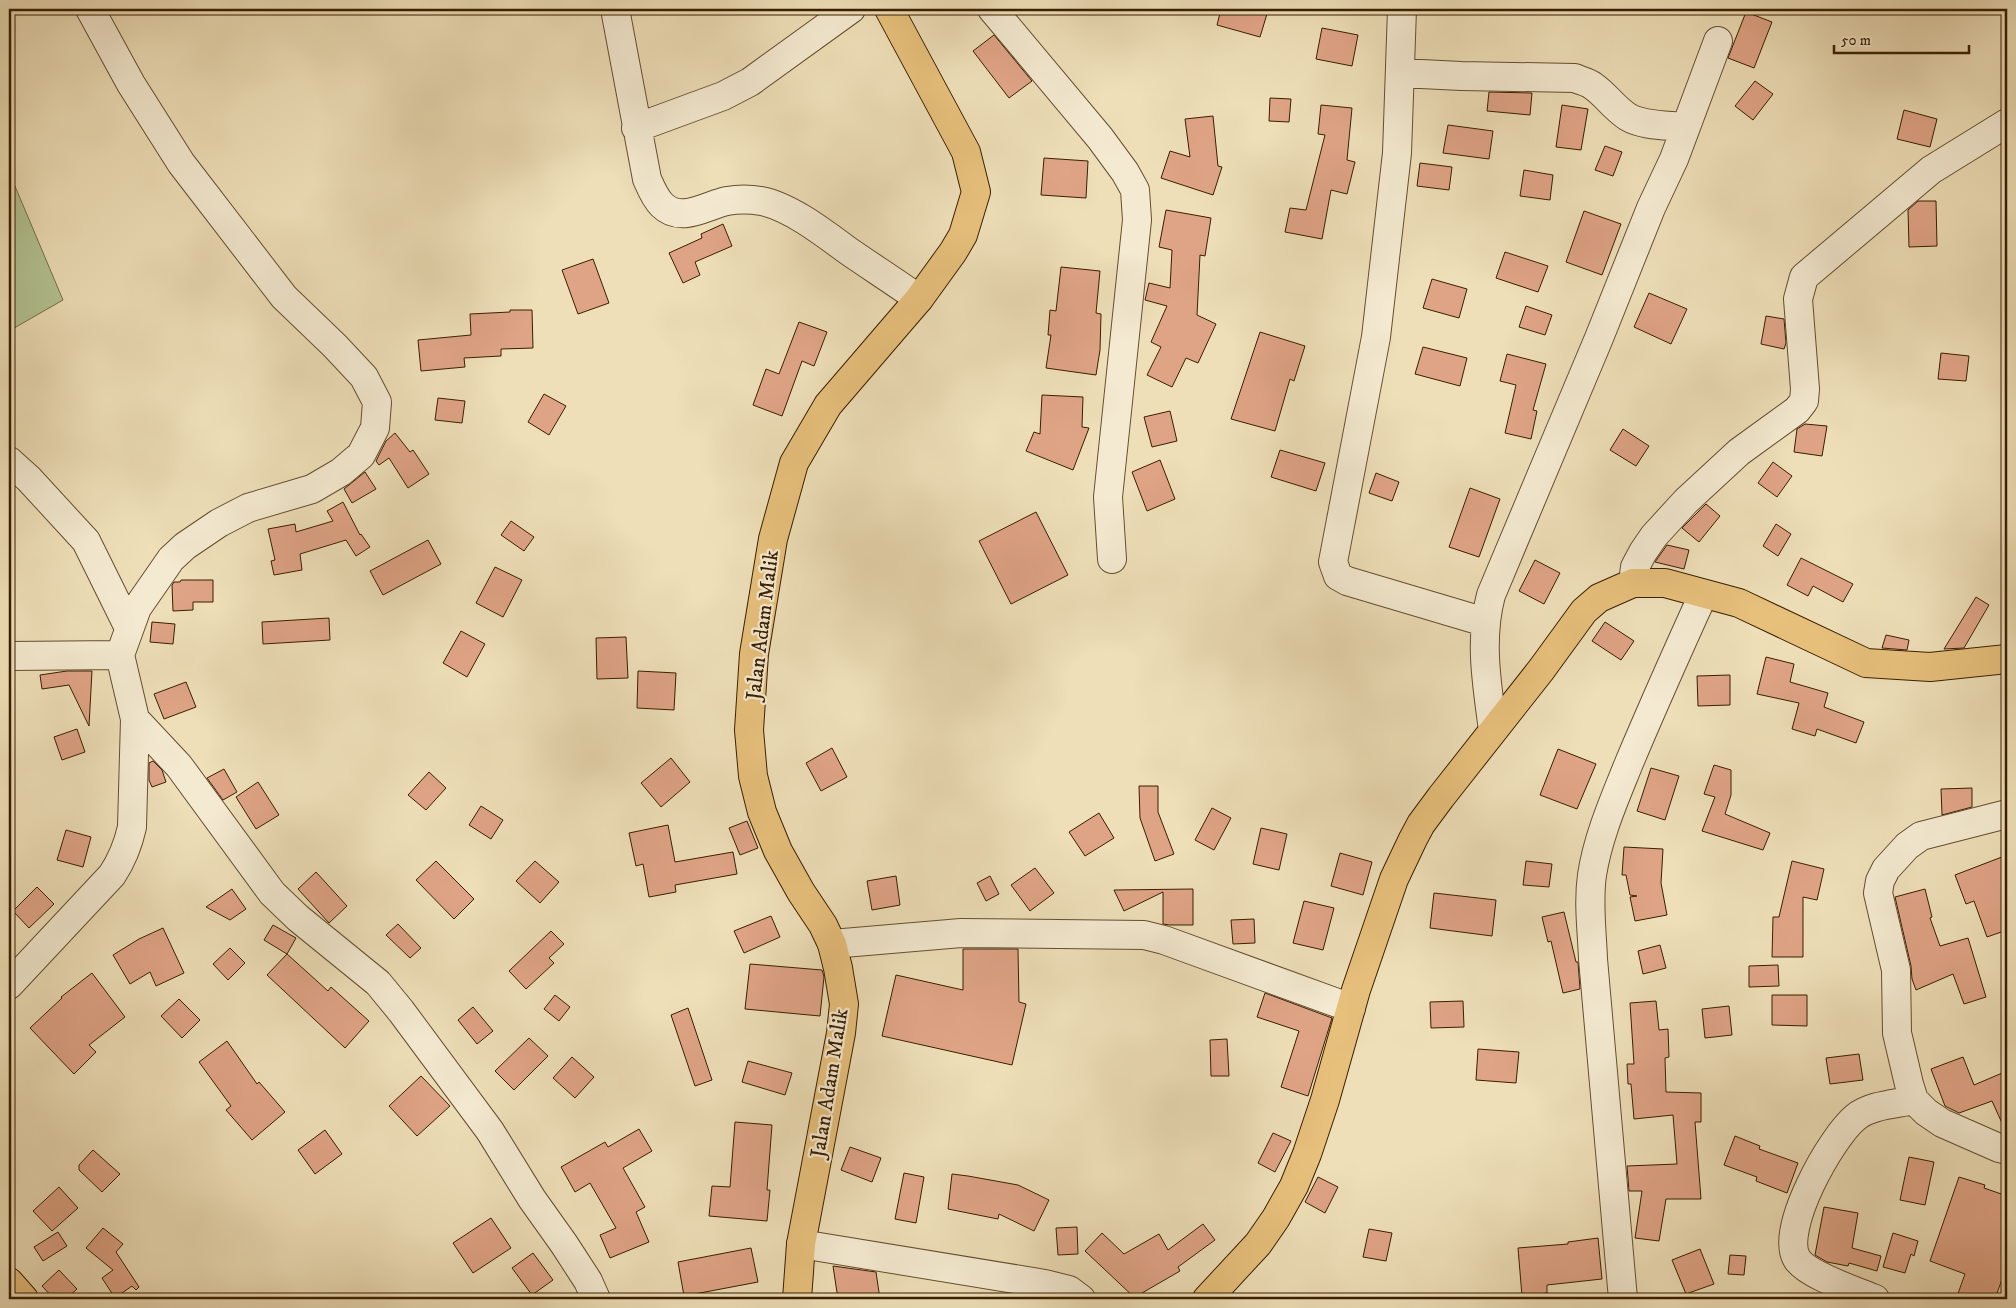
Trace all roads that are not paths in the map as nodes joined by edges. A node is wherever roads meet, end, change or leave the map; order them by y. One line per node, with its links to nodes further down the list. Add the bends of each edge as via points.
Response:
1 (90, 9): 18 (street, via 130,84 181,163 284,297 364,377 377,402 374,428 360,455 341,472 312,489 248,508 185,546 170,559 152,584)
2 (615, 9): 10 (street)
3 (851, 9): 10 (street, via 750,82 723,96)
4 (889, 9): 12 (main road, Jalan Adam Malik, via 966,152 976,192 963,235)
5 (992, 9): 14 (street, via 1100,138 1135,190 1137,220 1108,497)
6 (1402, 9): 8 (street)
7 (1718, 41): 11 (street)
8 (1401, 73): 11 (street, via 1575,78 1592,85 1612,106 1630,118); 17 (street, via 1398,153 1376,337 1333,562 1338,576 1347,581)
9 (2007, 123): 15 (street, via 1931,170 1804,277 1798,299 1804,401 1797,410 1739,452 1680,508 1643,552 1635,567)
10 (636, 128): 12 (street, via 647,179 664,207 686,213 734,200 763,201 808,222)
11 (1685, 128): 17 (street, via 1491,595)
12 (919, 299): 25 (main road, Jalan Adam Malik, via 828,405 794,463 773,539 754,654 749,730 753,776 762,812 778,851)
13 (9, 461): 18 (street, via 86,541)
14 (1112, 559)
15 (1633, 583): 16 (main road, via 1665,583); 23 (main road, via 1599,598 1584,611)
16 (1703, 595): 21 (main road, via 1739,603 1866,664 1930,667); 37 (street, via 1616,795 1592,874 1590,921)
17 (1485, 622): 23 (street, via 1484,648)
18 (129, 628): 19 (street)
19 (120, 655): 20 (street); 22 (street)
20 (9, 656)
21 (2007, 659)
22 (135, 719): 26 (street, via 132,828 120,862 112,875); 33 (street, via 179,766 272,893 378,983 401,1011 490,1131 588,1281)
23 (1493, 730): 27 (main road, via 1413,839 1394,879)
24 (2007, 814): 28 (street, via 1921,836 1886,869 1880,881 1878,893 1896,970 1897,1033)
25 (832, 944): 27 (street, via 961,933 1144,935); 30 (main road, Jalan Adam Malik, via 844,1004 841,1033)
26 (11, 979)
27 (1351, 1008): 36 (main road, via 1322,1109 1294,1186 1258,1244)
28 (1914, 1100): 29 (street, via 1942,1123); 38 (street, via 1857,1115 1843,1128 1824,1155 1792,1235 1793,1252 1805,1269)
29 (2007, 1150)
30 (800, 1244): 34 (main road, Jalan Adam Malik); 35 (street, via 1045,1284 1068,1290)
31 (9, 1282): 32 (main road)
32 (24, 1299)
33 (596, 1299)
34 (797, 1299)
35 (1081, 1299)
36 (1207, 1299)
37 (1623, 1299)
38 (1875, 1299)

